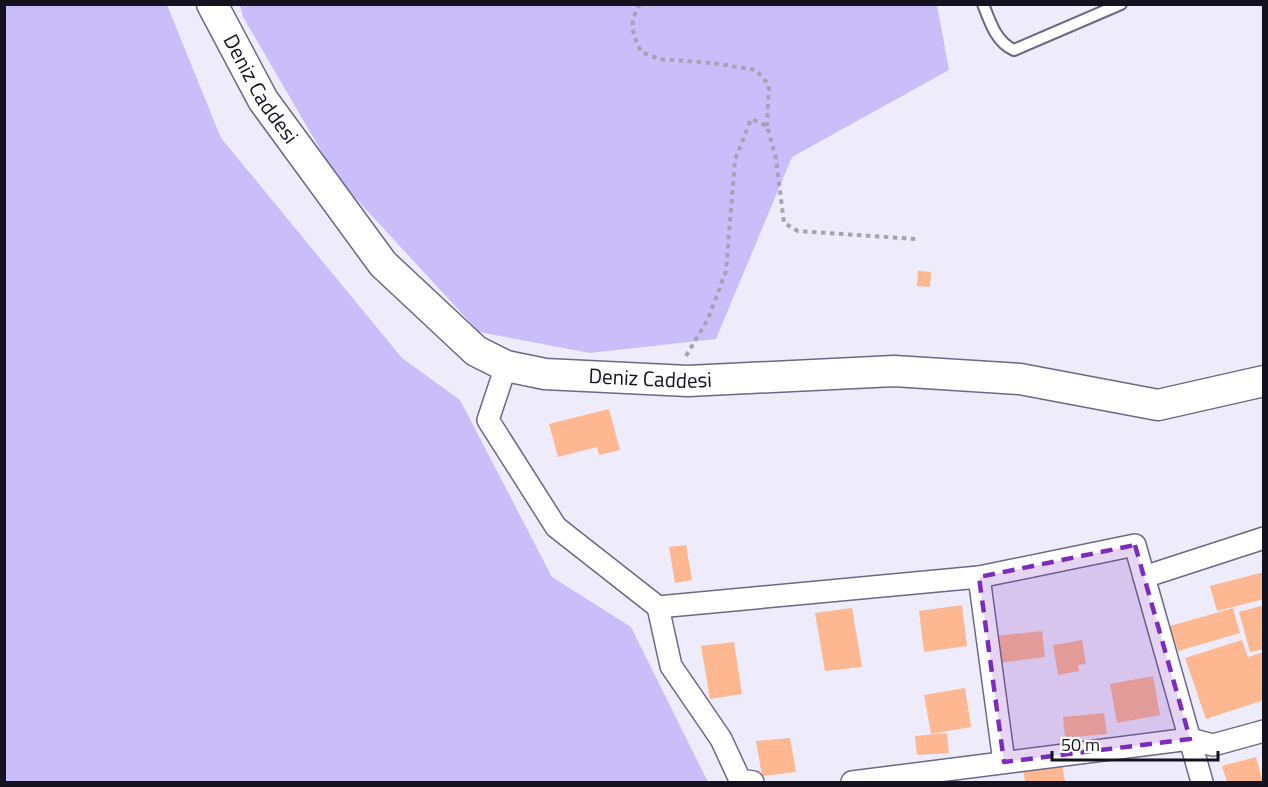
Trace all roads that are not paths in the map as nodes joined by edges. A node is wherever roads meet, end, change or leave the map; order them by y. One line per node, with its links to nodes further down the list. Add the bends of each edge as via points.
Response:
1 (212, 4): 4 (main road, Deniz Caddesi, via 263,100 383,264 477,351)
2 (983, 4): 3 (lane, via 994,31 1005,46 1014,50)
3 (1121, 4)
4 (506, 366): 5 (main road, Deniz Caddesi, via 545,374 671,380 894,370 1020,379 1158,405); 9 (street, via 488,420 556,527)
5 (1263, 381)
6 (1263, 538): 8 (street)
7 (979, 577): 8 (street, via 1135,545); 9 (street); 12 (street)
8 (1144, 577): 11 (street)
9 (657, 607): 13 (street, via 671,666 721,739 740,780)
10 (1263, 731): 11 (street, via 1213,746)
11 (1190, 739): 12 (street); 15 (street)
12 (1004, 762): 14 (street)
13 (753, 783)
14 (852, 783)
15 (1202, 783)

